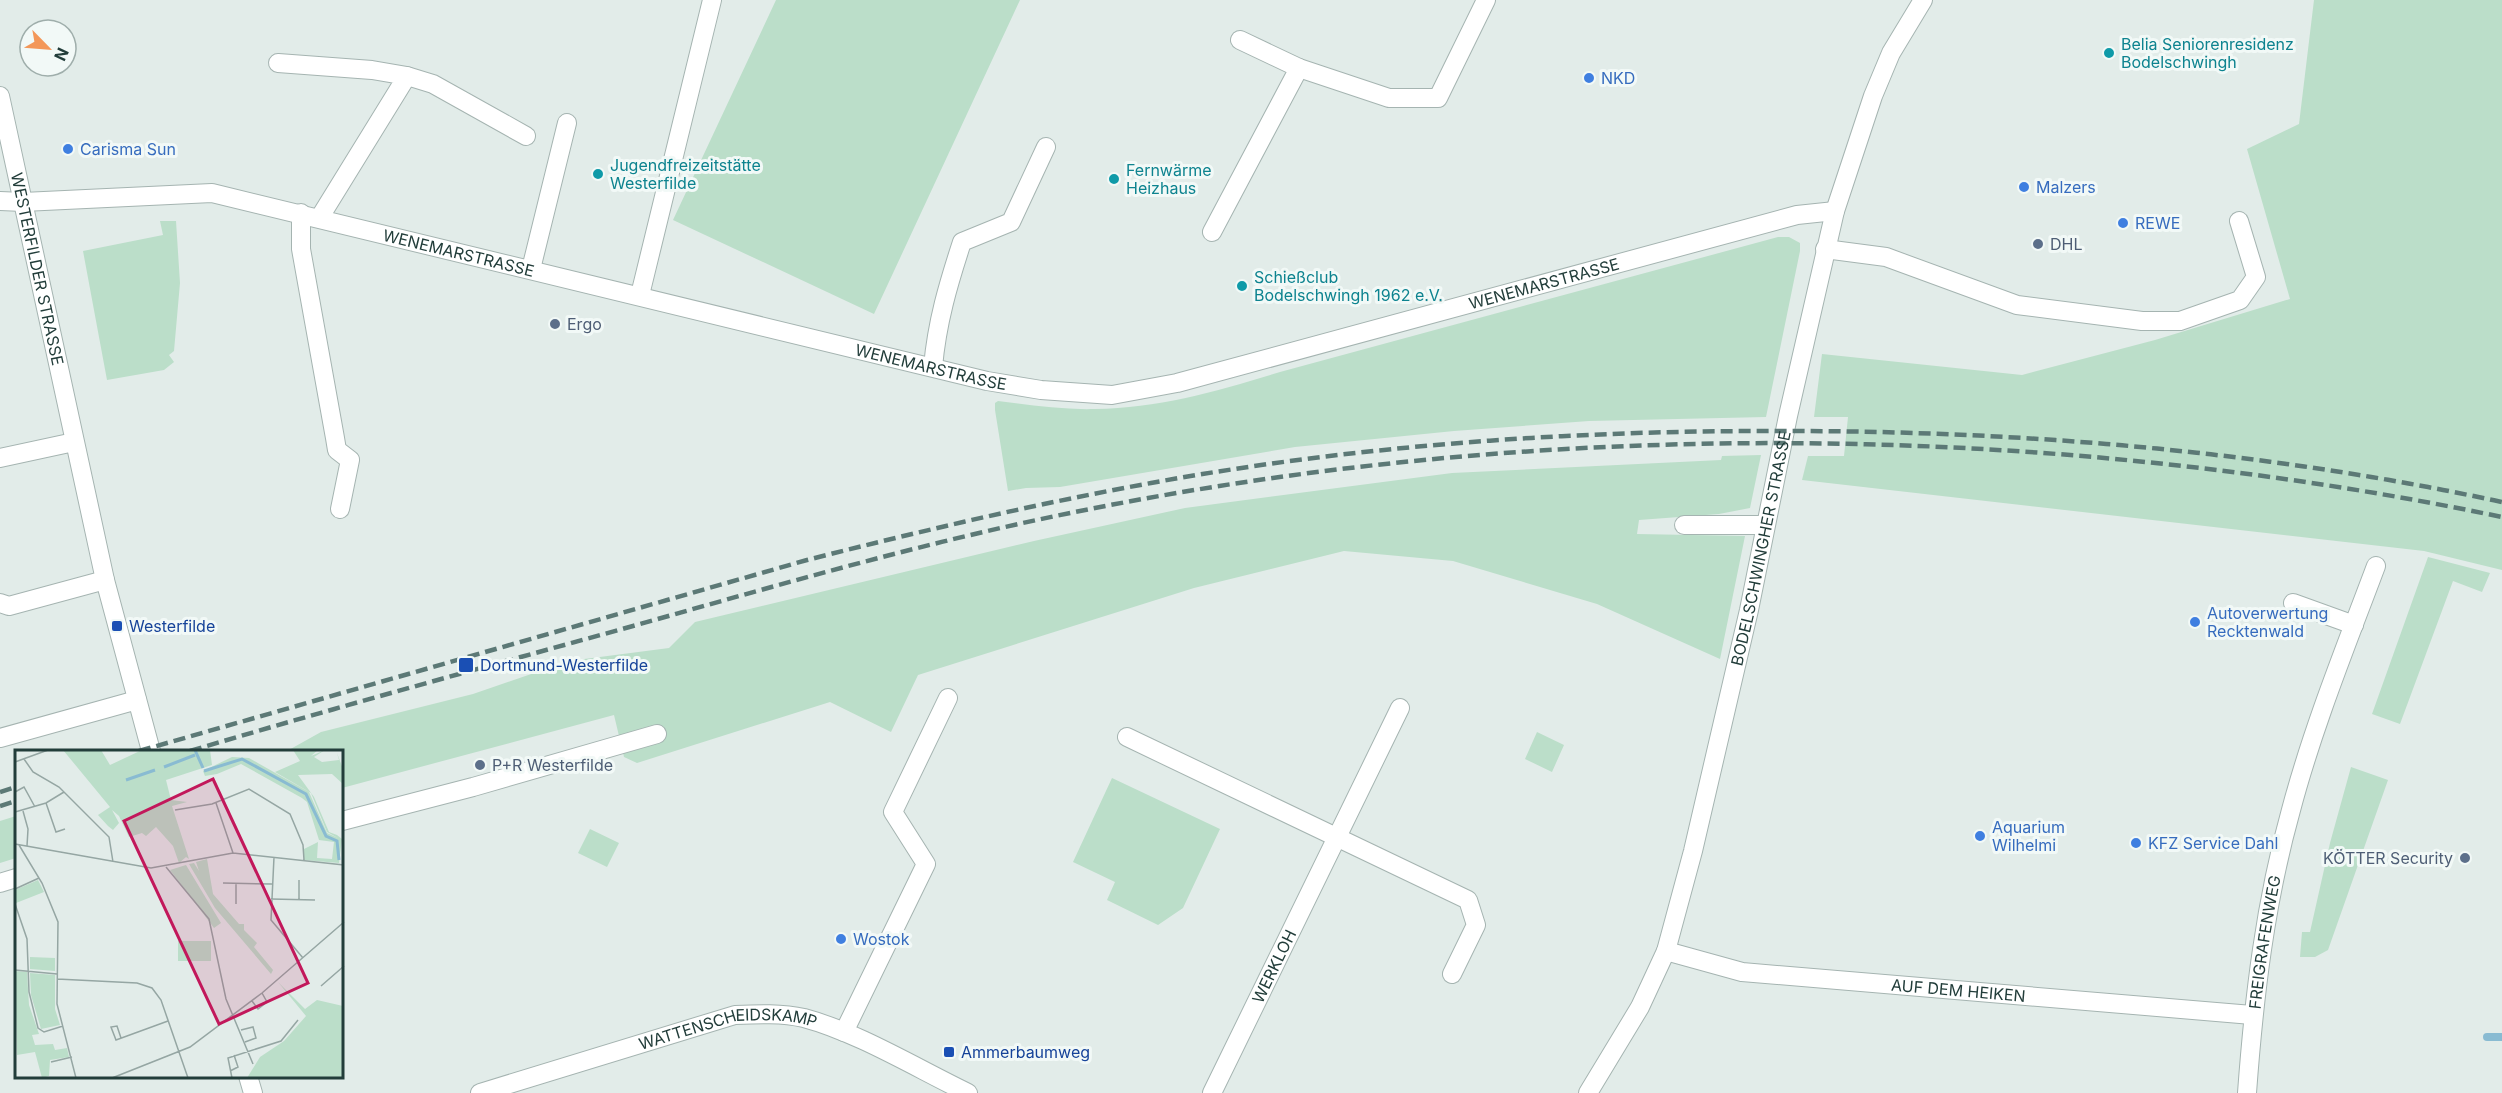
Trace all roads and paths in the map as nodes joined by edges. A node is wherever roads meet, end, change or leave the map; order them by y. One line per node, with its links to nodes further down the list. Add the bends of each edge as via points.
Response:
1 (712, 0): 21 (street)
2 (1486, 0): 6 (street, via 1438,98 1389,98)
3 (1918, 2): 14 (street, BODELSCHWINGHER STRASSE, via 1873,96)
4 (1240, 40): 6 (street)
5 (278, 63): 7 (street)
6 (1299, 68): 18 (street)
7 (406, 76): 10 (street, via 433,84); 16 (street)
8 (0, 96): 13 (street, WESTERFILDER STRASSE)
9 (567, 123): 20 (street)
10 (526, 136)
11 (1046, 147): 22 (street, via 1011,222 962,242 944,296)
12 (0, 201): 13 (street, WENEMARSTRASSE)
13 (23, 202): 15 (street, WENEMARSTRASSE, via 212,193); 23 (street, WESTERFILDER STRASSE)
14 (1835, 211): 19 (street, BODELSCHWINGHER STRASSE); 22 (street, WENEMARSTRASSE, via 1797,215 1177,383 1112,395 1041,390)
15 (301, 213): 16 (street, WENEMARSTRASSE); 25 (street, via 301,249 337,450 350,460)
16 (320, 217): 20 (street, WENEMARSTRASSE)
17 (2239, 221): 19 (street, via 2256,277 2240,300 2180,321 2142,321 2017,305 1886,257)
18 (1212, 232)
19 (1825, 249): 27 (street, BODELSCHWINGHER STRASSE)
20 (531, 269): 21 (street, WENEMARSTRASSE)
21 (640, 295): 22 (street, WENEMARSTRASSE)
22 (933, 368)
23 (74, 442): 24 (street); 29 (street, WESTERFILDER STRASSE)
24 (0, 458)
25 (340, 509)
26 (1684, 525): 27 (street)
27 (1765, 525): 44 (street, BODELSCHWINGHER STRASSE, via 1693,851)
28 (2376, 566): 32 (street, FREIGRAFENWEG)
29 (105, 580): 30 (street, via 9,606); 34 (street, WESTERFILDER STRASSE)
30 (0, 603)
31 (2293, 603): 32 (street)
32 (2354, 625): 46 (street, FREIGRAFENWEG, via 2290,810 2270,898)
33 (948, 698): 47 (street, via 893,812 926,864)
34 (137, 700): 38 (street); 39 (street, WESTERFILDER STRASSE)
35 (1400, 708): 41 (street, WERKLOH)
36 (657, 734): 40 (street)
37 (1127, 737): 41 (street)
38 (0, 738)
39 (151, 750)
40 (344, 820)
41 (1335, 838): 45 (street, via 1468,900 1476,925); 52 (street, WERKLOH)
42 (15, 878): 43 (street)
43 (0, 883)
44 (1666, 951): 46 (street, AUF DEM HEIKEN, via 1742,972); 53 (street, BODELSCHWINGHER STRASSE, via 1640,1007)
45 (1452, 974)
46 (2252, 1015): 54 (street, FREIGRAFENWEG)
47 (844, 1032): 50 (street, WATTENSCHEIDSKAMP, via 803,1018 735,1015); 51 (street, WATTENSCHEIDSKAMP)
48 (248, 1078): 49 (street)
49 (253, 1093)
50 (480, 1093)
51 (968, 1093)
52 (1212, 1093)
53 (1588, 1093)
54 (2247, 1093)

